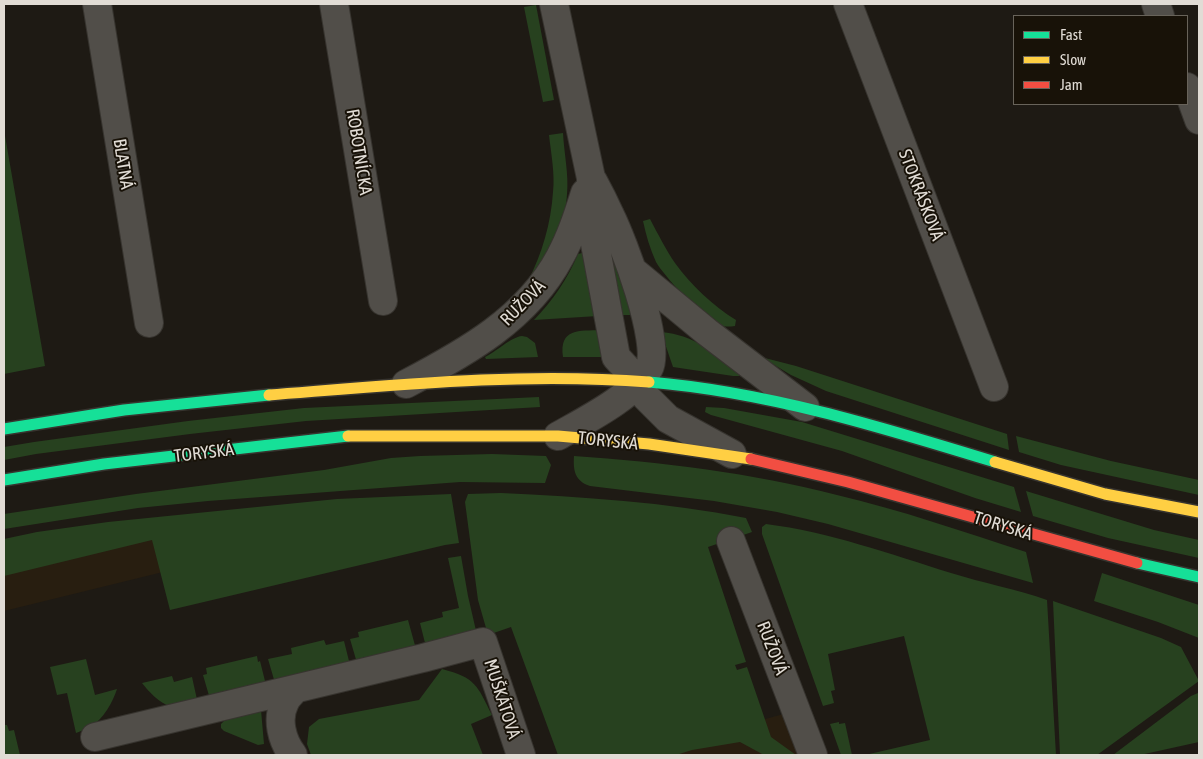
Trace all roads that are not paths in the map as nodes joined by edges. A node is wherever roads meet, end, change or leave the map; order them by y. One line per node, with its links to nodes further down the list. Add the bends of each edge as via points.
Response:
1 (97, 4): 10 (street, BLATNÁ)
2 (334, 4): 9 (street, ROBOTNÍCKA)
3 (554, 4): 7 (street)
4 (848, 4): 13 (street, STOKRÁSKOVÁ)
5 (1188, 90): 6 (street)
6 (1199, 120)
7 (591, 178): 8 (street, via 611,216); 11 (street, via 591,222 616,356); 12 (street, RUŽOVÁ, via 568,241 552,271 533,296 502,326 460,356)
8 (632, 270): 11 (street, via 648,323 652,361); 14 (street)
9 (383, 301)
10 (149, 323)
11 (639, 382): 12 (street, via 552,378); 14 (street, via 728,392); 16 (street, via 610,405); 17 (street, via 646,397 668,419)
12 (406, 384): 15 (street, via 197,401)
13 (994, 386)
14 (805, 407): 19 (street, via 1055,481)
15 (10, 425)
16 (558, 436): 17 (street, TORYSKÁ); 18 (street, TORYSKÁ, via 349,436 104,464)
17 (740, 458): 21 (street, TORYSKÁ, via 876,489 1112,557)
18 (4, 480)
19 (1199, 512)
20 (731, 541): 26 (street, RUŽOVÁ)
21 (1199, 577)
22 (295, 689): 23 (street); 24 (street, via 285,702 281,716 282,734); 25 (street, MUŠKÁTOVÁ, via 483,642)
23 (95, 737)
24 (293, 755)
25 (521, 755)
26 (812, 755)

